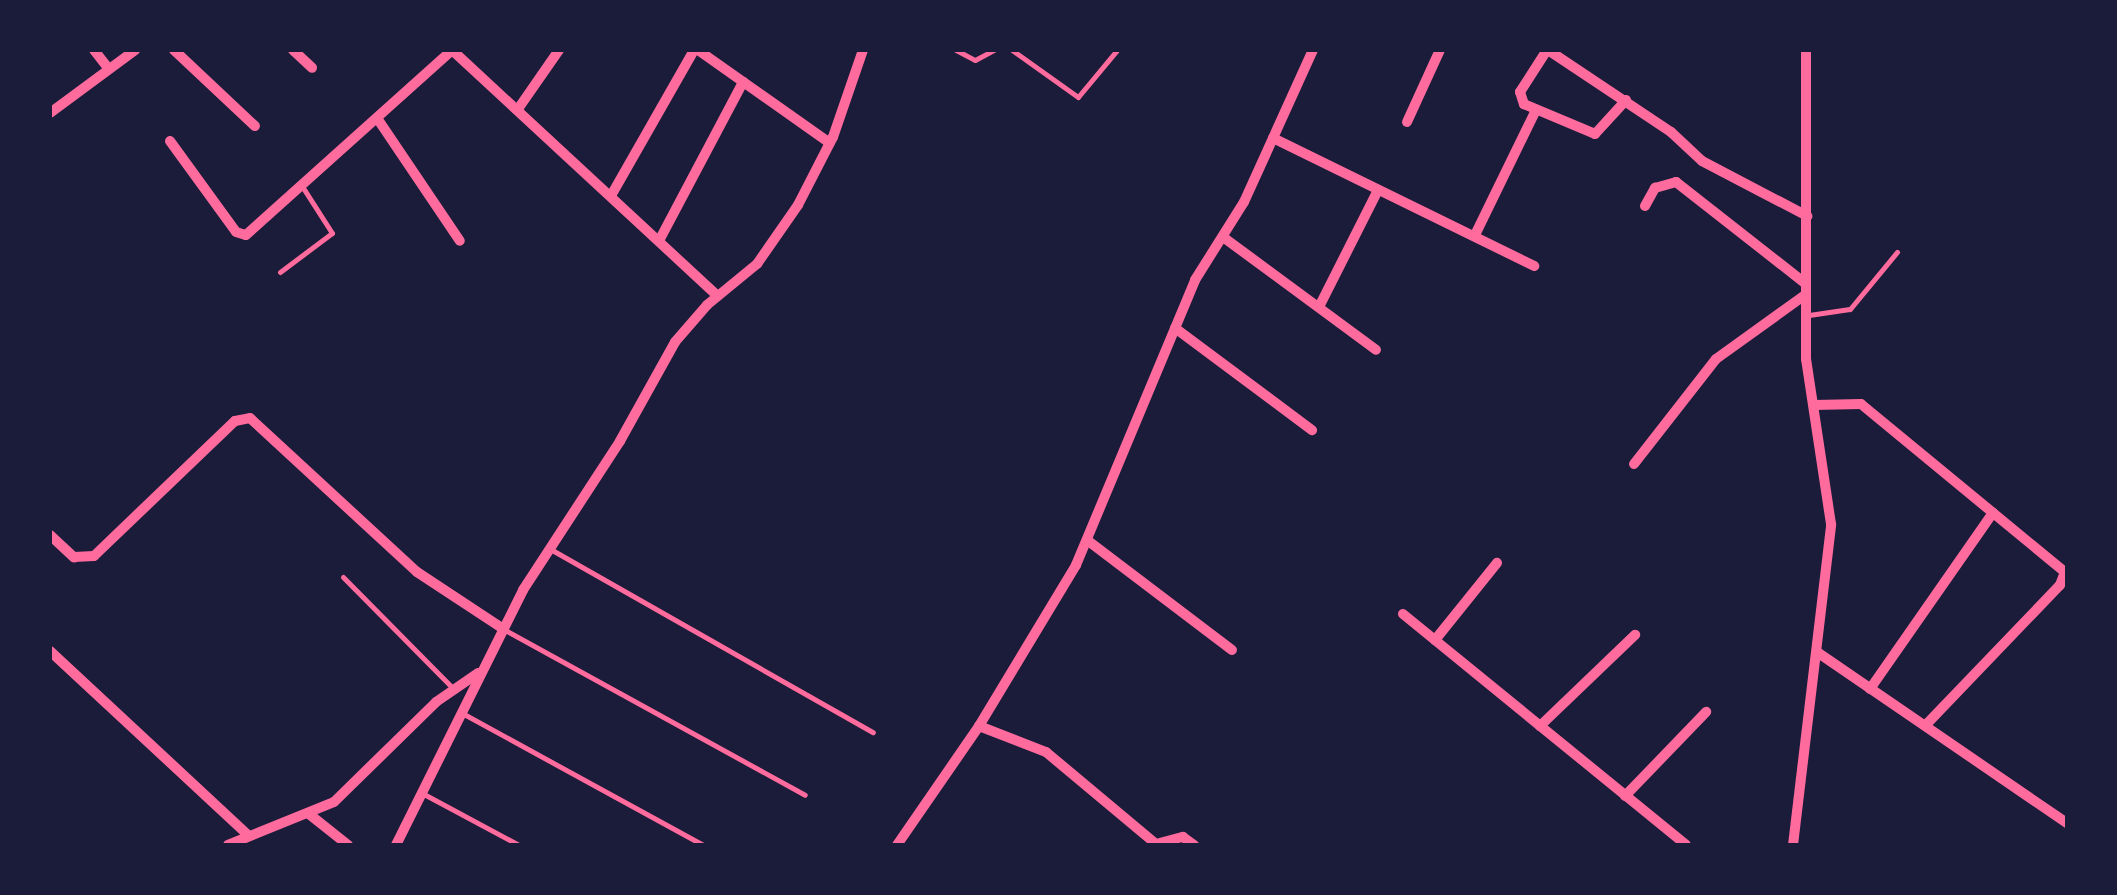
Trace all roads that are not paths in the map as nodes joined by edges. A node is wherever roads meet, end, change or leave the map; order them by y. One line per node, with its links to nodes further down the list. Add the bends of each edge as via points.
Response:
1 (94, 50): 19 (street)
2 (135, 50): 19 (street)
3 (174, 50): 27 (street)
4 (292, 50): 18 (street)
5 (452, 50): 22 (street); 25 (street)
6 (559, 50): 22 (street)
7 (696, 50): 20 (street); 33 (street)
8 (850, 50): 17 (street)
9 (956, 50): 10 (lane, via 975,60)
10 (994, 50)
11 (1012, 50): 12 (lane, via 1078,97)
12 (1116, 50)
13 (1314, 50): 28 (street)
14 (1440, 50): 26 (street)
15 (1548, 50): 21 (street); 23 (street, via 1520,92 1519,99)
16 (1806, 50): 35 (street)
17 (862, 54): 30 (street)
18 (312, 68)
19 (109, 70): 24 (street)
20 (743, 82): 30 (street); 38 (street)
21 (1626, 100): 23 (street, via 1595,134); 35 (street, via 1702,161)
22 (518, 109): 33 (street)
23 (1536, 110): 36 (street)
24 (50, 112)
25 (377, 118): 31 (street); 39 (street)
26 (1408, 122)
27 (255, 126)
28 (1273, 138): 32 (street); 37 (street)
29 (170, 141): 31 (street, via 241,235)
30 (830, 144): 44 (street, via 777,240)
31 (302, 186): 42 (lane, via 332,233)
32 (1378, 190): 36 (street); 45 (street)
33 (612, 194): 38 (street)
34 (1645, 206): 43 (street, via 1656,188 1676,182)
35 (1806, 216): 43 (street)
36 (1475, 235): 41 (street)
37 (1223, 237): 45 (street); 47 (street)
38 (660, 239): 44 (street)
39 (460, 241)
40 (1897, 252): 46 (lane, via 1850,308)
41 (1534, 266)
42 (280, 272)
43 (1805, 289): 46 (street); 51 (street, via 1716,359)
44 (718, 296): 55 (street, via 675,342)
45 (1320, 305): 48 (street)
46 (1805, 315): 49 (street)
47 (1175, 328): 50 (street); 54 (street)
48 (1376, 350)
49 (1814, 405): 52 (street, via 1861,404); 64 (street, via 1830,524)
50 (1312, 430)
51 (1634, 464)
52 (1993, 513): 67 (street); 72 (street, via 2059,564 2065,578)
53 (50, 535): 59 (street, via 74,557 94,556 236,420 250,418 428,581)
54 (1088, 540): 62 (street); 70 (street)
55 (549, 548): 59 (street); 73 (lane)
56 (1497, 563): 61 (street)
57 (343, 577): 66 (lane)
58 (1403, 614): 61 (street)
59 (502, 628): 65 (street); 75 (lane)
60 (1635, 635): 71 (street)
61 (1435, 640): 71 (street)
62 (1232, 650)
63 (50, 651): 79 (street)
64 (1817, 652): 67 (street); 88 (street)
65 (479, 672): 66 (street); 68 (street)
66 (454, 688): 77 (street, via 334,802)
67 (1870, 688): 72 (street)
68 (459, 711): 74 (street); 84 (lane)
69 (1706, 712): 76 (street)
70 (979, 726): 85 (street); 86 (street, via 1046,752 1156,844 1183,836)
71 (1540, 726): 76 (street)
72 (1925, 726): 78 (street)
73 (873, 732)
74 (420, 792): 82 (street); 83 (lane)
75 (805, 796)
76 (1626, 796): 87 (street)
77 (309, 814): 79 (street); 81 (street)
78 (2067, 824)
79 (248, 835): 80 (street)
80 (228, 845)
81 (348, 845)
82 (396, 845)
83 (519, 845)
84 (704, 845)
85 (896, 845)
86 (1194, 845)
87 (1686, 845)
88 (1793, 845)

